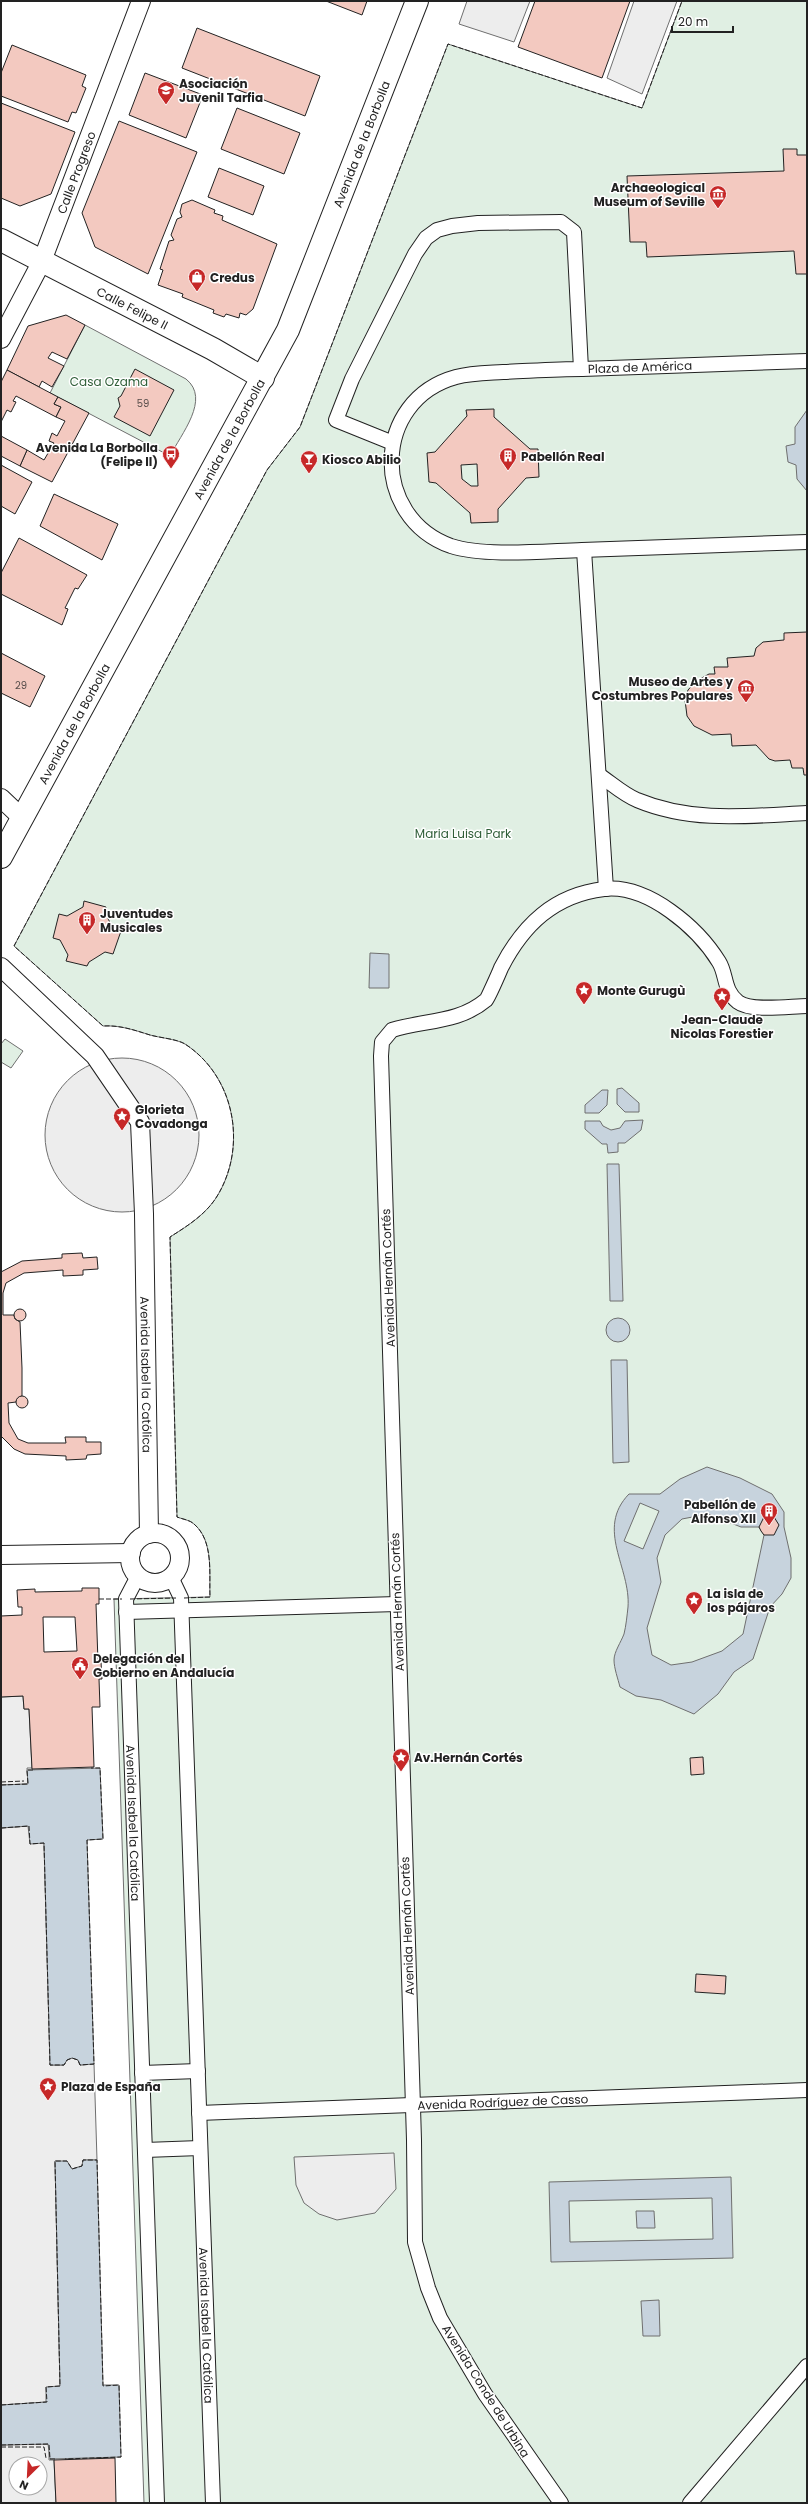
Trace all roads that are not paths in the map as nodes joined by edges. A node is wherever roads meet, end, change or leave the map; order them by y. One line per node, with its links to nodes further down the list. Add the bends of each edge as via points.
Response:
1 (141, 1): 4 (street, Calle Progreso)
2 (416, 1): 8 (main road, Avenida de la Borbolla, via 288,330)
3 (1, 240): 4 (main road, Calle Felipe II)
4 (42, 261): 5 (street, Calle Progreso); 8 (main road, Calle Felipe II, via 213,349)
5 (1, 339)
6 (807, 361): 7 (street, Plaza de América)
7 (581, 369): 9 (street, Plaza de América, via 473,374 442,382 423,394 405,414); 9 (street, via 574,232 562,222 478,223 437,230 426,238 415,254 352,379 336,420)
8 (263, 378): 15 (main road, Avenida de la Borbolla)
9 (393, 443): 11 (street, Plaza de América, via 391,459 396,491 412,519 424,530 451,545 485,551)
10 (807, 542): 11 (street)
11 (584, 550): 12 (street)
12 (599, 774): 14 (street, via 636,800 677,814 724,817); 17 (street)
13 (1, 798): 15 (street)
14 (807, 813)
15 (21, 817): 16 (main road, Avenida de la Borbolla)
16 (1, 858)
17 (606, 889): 19 (street, via 633,893 664,906 688,924 720,963 725,985 739,1002 754,1007); 25 (street, Avenida Hernán Cortés, via 569,898 538,917 521,934 509,953 487,999 454,1018 392,1030 382,1042)
18 (1, 967): 20 (street, Avenida Isabel la Católica, via 95,1056 140,1122)
19 (807, 1006)
20 (149, 1534): 21 (street, via 137,1541); 24 (street, via 166,1535 177,1547 179,1563)
21 (131, 1553): 22 (street); 23 (street, via 133,1569)
22 (1, 1555)
23 (138, 1576): 24 (street, via 154,1583); 27 (street, Avenida Isabel la Católica, via 126,1599)
24 (171, 1577): 26 (street, via 181,1598)
25 (398, 1604): 26 (street); 31 (street, Avenida Hernán Cortés)
26 (182, 1610): 27 (street); 28 (street)
27 (126, 1612): 29 (street, Avenida Isabel la Católica)
28 (198, 2071): 29 (street); 32 (street, Avenida Isabel la Católica)
29 (142, 2073): 34 (street, Avenida Isabel la Católica)
30 (807, 2090): 31 (street, Avenida Rodríguez de Casso)
31 (412, 2105): 32 (street, Avenida Rodríguez de Casso); 38 (street, Avenida Conde de Urbina, via 415,2242 428,2288 440,2318 485,2394)
32 (199, 2113): 33 (street, Avenida Isabel la Católica)
33 (200, 2148): 34 (street); 37 (street, Avenida Isabel la Católica)
34 (145, 2150): 36 (street)
35 (807, 2366): 39 (street)
36 (157, 2503)
37 (213, 2503)
38 (561, 2503)
39 (690, 2503)

